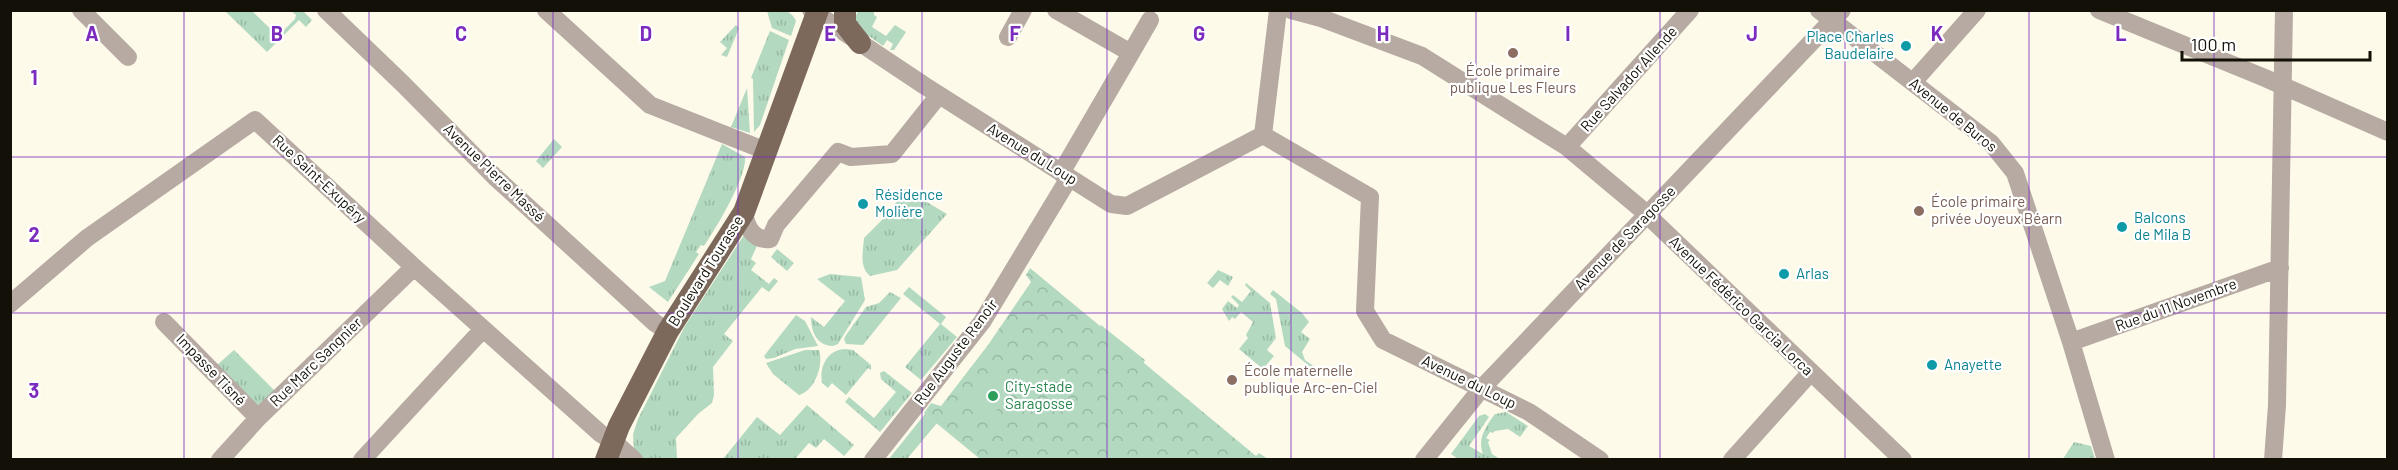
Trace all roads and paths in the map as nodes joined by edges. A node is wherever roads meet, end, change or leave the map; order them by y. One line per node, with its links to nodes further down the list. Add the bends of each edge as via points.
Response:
1 (81, 10): 19 (street)
2 (326, 10): 35 (street, Avenue Pierre Massé, via 495,177)
3 (546, 10): 26 (street, via 650,105)
4 (845, 10): 17 (main road, via 845,24)
5 (1023, 10): 16 (street)
6 (1056, 10): 18 (street)
7 (1278, 10): 24 (street)
8 (1291, 10): 25 (street, Avenue Fédérico Garcia Lorca, via 1422,56)
9 (1690, 10): 25 (street, Rue Salvador Allende)
10 (1977, 10): 20 (street)
11 (2099, 10): 21 (street)
12 (2284, 10): 21 (street)
13 (815, 12): 17 (street, Avenue du Loup); 26 (main road, Boulevard Tourasse)
14 (1831, 14): 20 (street, Avenue de Buros); 29 (street, Avenue de Saragosse)
15 (1150, 20): 18 (street, Rue Auguste Renoir)
16 (1008, 37)
17 (860, 43): 22 (street, Avenue du Loup)
18 (1131, 53): 27 (street, Rue Auguste Renoir)
19 (128, 57)
20 (1913, 82): 36 (street, Avenue de Buros, via 1991,143 2015,173)
21 (2283, 86): 23 (street); 31 (street)
22 (939, 95): 27 (street, Avenue du Loup); 28 (street, via 892,154 851,157 838,152 776,225 770,238 752,232)
23 (2388, 132)
24 (1263, 135): 27 (street, Avenue du Loup, via 1127,206 1110,204); 38 (street, Avenue du Loup, via 1370,197 1365,311 1383,340)
25 (1567, 147): 29 (street, Avenue Fédérico Garcia Lorca)
26 (766, 151): 28 (main road, Boulevard Tourasse)
27 (1065, 176): 44 (street, Rue Auguste Renoir, via 982,322)
28 (744, 212): 35 (main road, Boulevard Tourasse)
29 (1647, 215): 37 (street, Avenue Fédérico Garcia Lorca); 38 (street, Avenue de Saragosse)
30 (414, 267): 32 (street, Rue Saint-Exupéry, via 255,120 87,238); 34 (street, Rue Saint-Exupéry); 39 (street, Rue Marc Sangnier)
31 (2280, 268): 36 (street, Rue du 11 Novembre); 50 (street)
32 (10, 304)
33 (164, 322): 39 (street, Impasse Tisné)
34 (483, 329): 40 (street, Rue Saint-Exupéry, via 601,434); 42 (street)
35 (668, 331): 40 (main road, Boulevard Tourasse)
36 (2071, 342): 49 (street, Avenue de Buros)
37 (1810, 373): 47 (street); 48 (street, Avenue Fédérico Garcia Lorca)
38 (1482, 387): 45 (street, Avenue de Saragosse); 46 (street, Avenue du Loup)
39 (258, 418): 41 (street, Rue Marc Sangnier)
40 (609, 450): 43 (street, Rue Saint-Exupéry)
41 (220, 459)
42 (362, 459)
43 (634, 459)
44 (873, 459)
45 (1424, 459)
46 (1600, 459)
47 (1732, 459)
48 (1903, 459)
49 (2106, 459)
50 (2273, 459)

